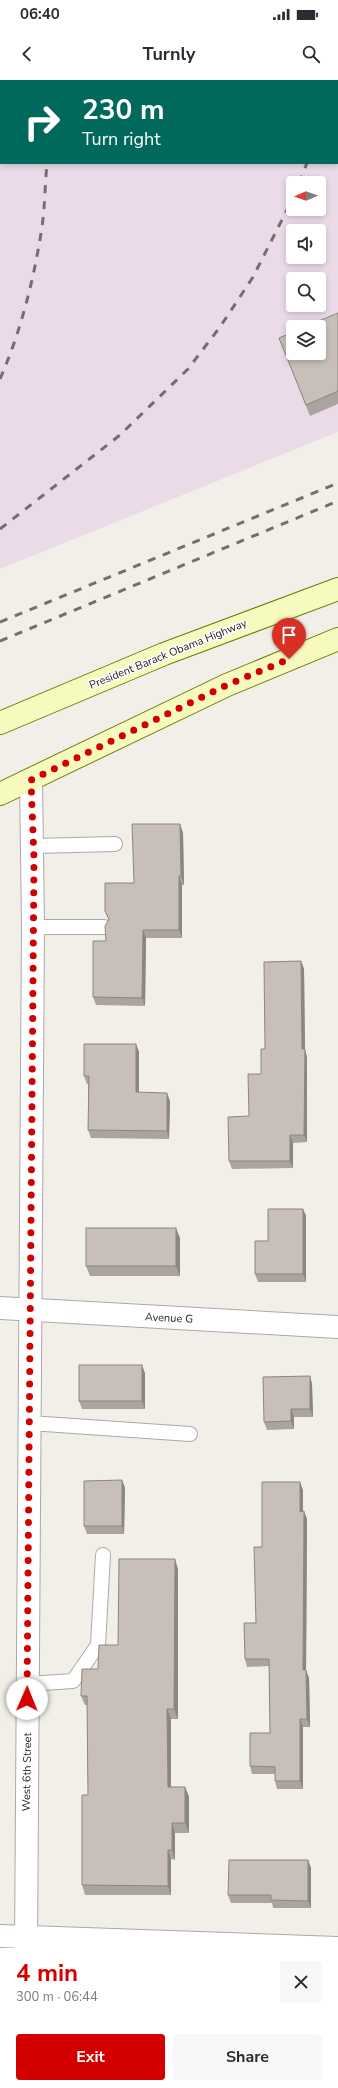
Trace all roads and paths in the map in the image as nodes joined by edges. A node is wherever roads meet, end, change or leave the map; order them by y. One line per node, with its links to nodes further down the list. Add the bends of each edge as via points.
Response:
1 (338, 589): 3 (main road, President Barack Obama Highway, via 164,654)
2 (338, 639): 4 (main road, via 227,685)
3 (0, 723)
4 (31, 780): 5 (main road); 7 (street, West 6th Street)
5 (0, 794)
6 (115, 844): 7 (lane)
7 (34, 846): 9 (street, West 6th Street)
8 (104, 926): 9 (lane)
9 (33, 927): 11 (street, West 6th Street)
10 (0, 1308): 11 (street, Avenue G)
11 (30, 1310): 12 (street, Avenue G); 13 (street, West 6th Street)
12 (338, 1327)
13 (30, 1423): 14 (lane); 16 (street, West 6th Street)
14 (190, 1434)
15 (103, 1556): 16 (lane, via 98,1645 73,1681)
16 (28, 1684): 18 (street, West 6th Street)
17 (0, 1936): 18 (street)
18 (26, 1943): 19 (street)
19 (338, 1948)

